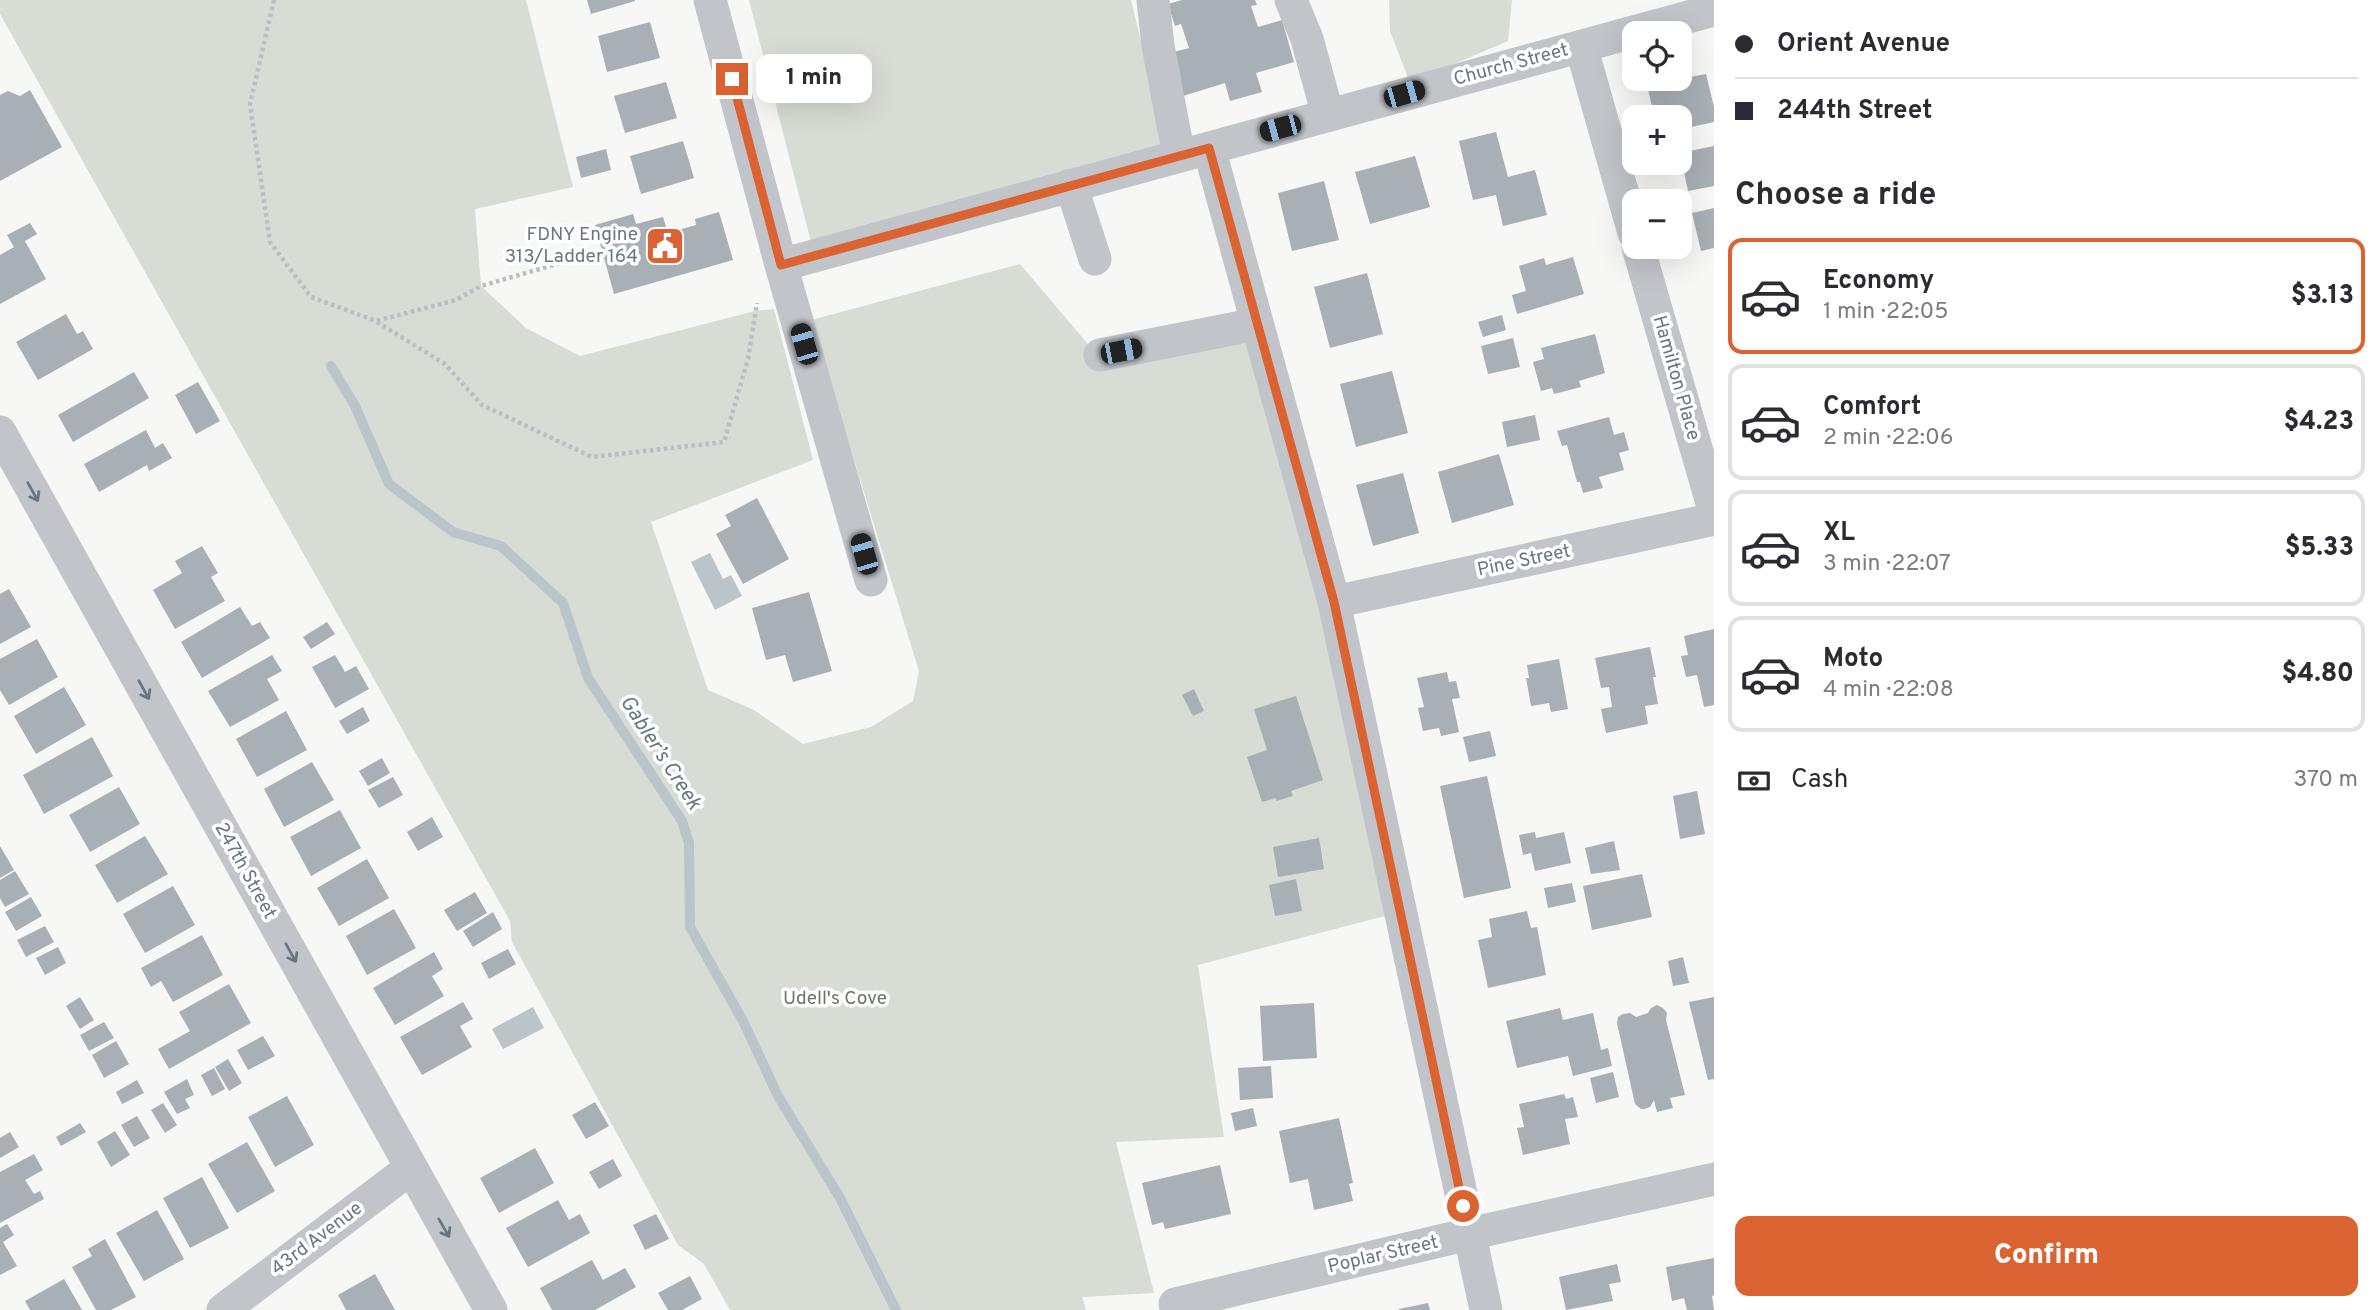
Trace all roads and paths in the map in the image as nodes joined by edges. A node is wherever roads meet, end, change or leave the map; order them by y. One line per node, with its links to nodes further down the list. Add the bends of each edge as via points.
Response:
1 (274, 0): 16 (path, via 250,104 270,242 312,297)
2 (710, 0): 14 (street)
3 (1153, 0): 8 (street, via 1158,46)
4 (1292, 0): 7 (street)
5 (1714, 10): 6 (street, Church Street)
6 (1581, 46): 7 (street, Church Street); 10 (street)
7 (1328, 115): 8 (street, Church Street)
8 (1194, 152): 9 (street, Church Street); 17 (street)
9 (1071, 185): 11 (street); 14 (street, Church Street)
10 (1622, 191)
11 (1095, 259)
12 (1641, 259): 20 (street, Hamilton Place)
13 (564, 262): 16 (path, via 481,286 456,300)
14 (781, 265): 22 (street)
15 (757, 300): 16 (path, via 748,359 724,442 592,457 482,405 445,364)
16 (376, 321)
17 (1257, 324): 18 (street); 23 (street)
18 (1100, 355)
19 (0, 432): 24 (street, 247th Street, one-way to 24)
20 (1714, 510)
21 (1714, 519): 23 (street, Pine Street)
22 (871, 580)
23 (1334, 602): 26 (street)
24 (411, 1168): 28 (street, 43rd Avenue); 29 (street, 247th Street, one-way to 29)
25 (1714, 1179): 26 (street, Poplar Street)
26 (1469, 1234): 27 (street, Poplar Street); 30 (street)
27 (1175, 1304)
28 (223, 1310)
29 (491, 1310)
30 (1486, 1310)

